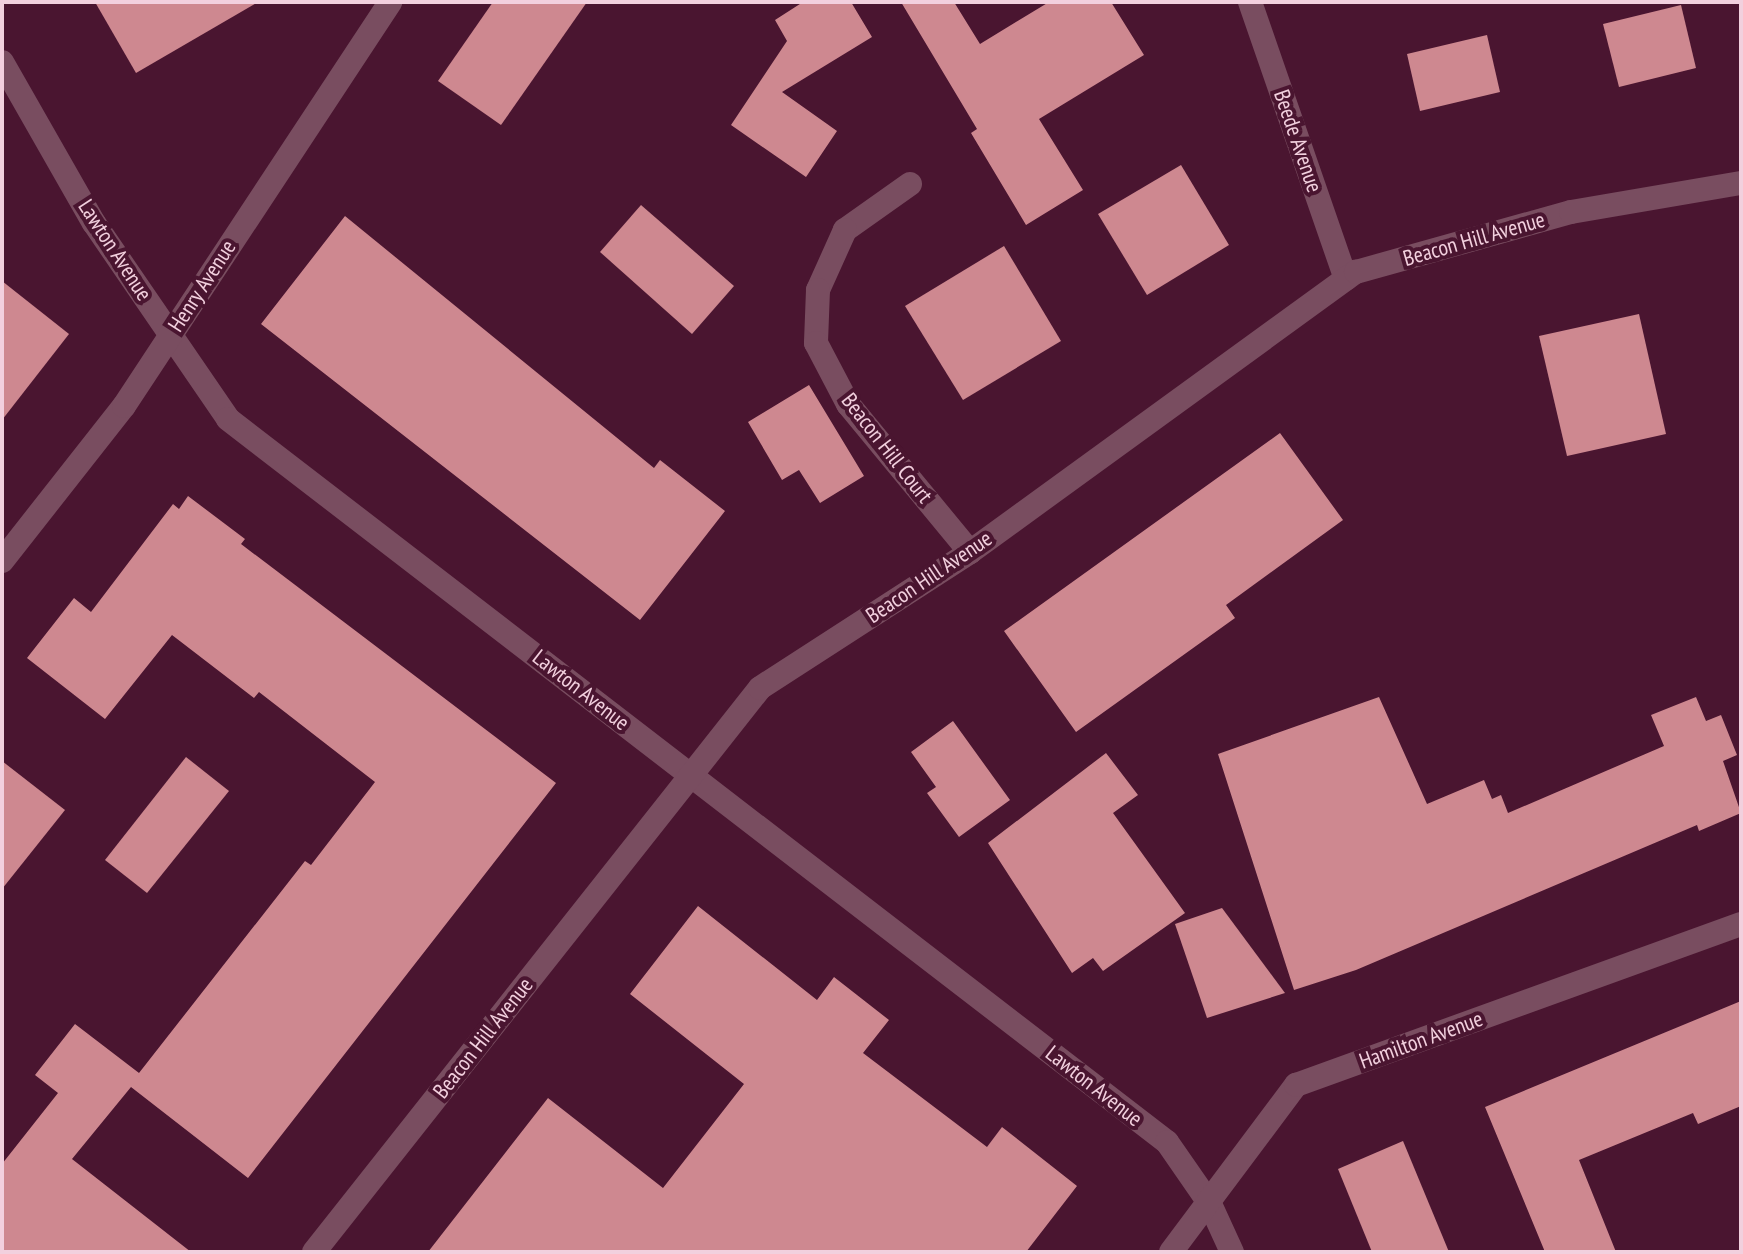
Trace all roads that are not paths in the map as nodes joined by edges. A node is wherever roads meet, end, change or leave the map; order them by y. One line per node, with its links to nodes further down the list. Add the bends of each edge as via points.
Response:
1 (390, 2): 7 (street, Henry Avenue)
2 (1250, 2): 6 (street, Beede Avenue)
3 (2, 62): 7 (street, Lawton Avenue, via 94,223)
4 (1741, 183): 6 (street, Beacon Hill Avenue, via 1571,212)
5 (910, 184): 8 (street, Beacon Hill Court, via 845,230 818,290 816,343 848,404)
6 (1346, 279): 8 (street, Beacon Hill Avenue)
7 (171, 334): 9 (street, Henry Avenue, via 124,406); 10 (street, Lawton Avenue, via 228,419)
8 (970, 552): 10 (street, Beacon Hill Avenue, via 760,688)
9 (2, 561)
10 (690, 776): 12 (street, Lawton Avenue, via 1167,1142); 13 (street, Beacon Hill Avenue)
11 (1741, 924): 12 (street, Hamilton Avenue, via 1296,1085)
12 (1210, 1204): 14 (street, Hamilton Avenue); 15 (street, Lawton Avenue)
13 (314, 1252)
14 (1171, 1252)
15 (1232, 1252)

